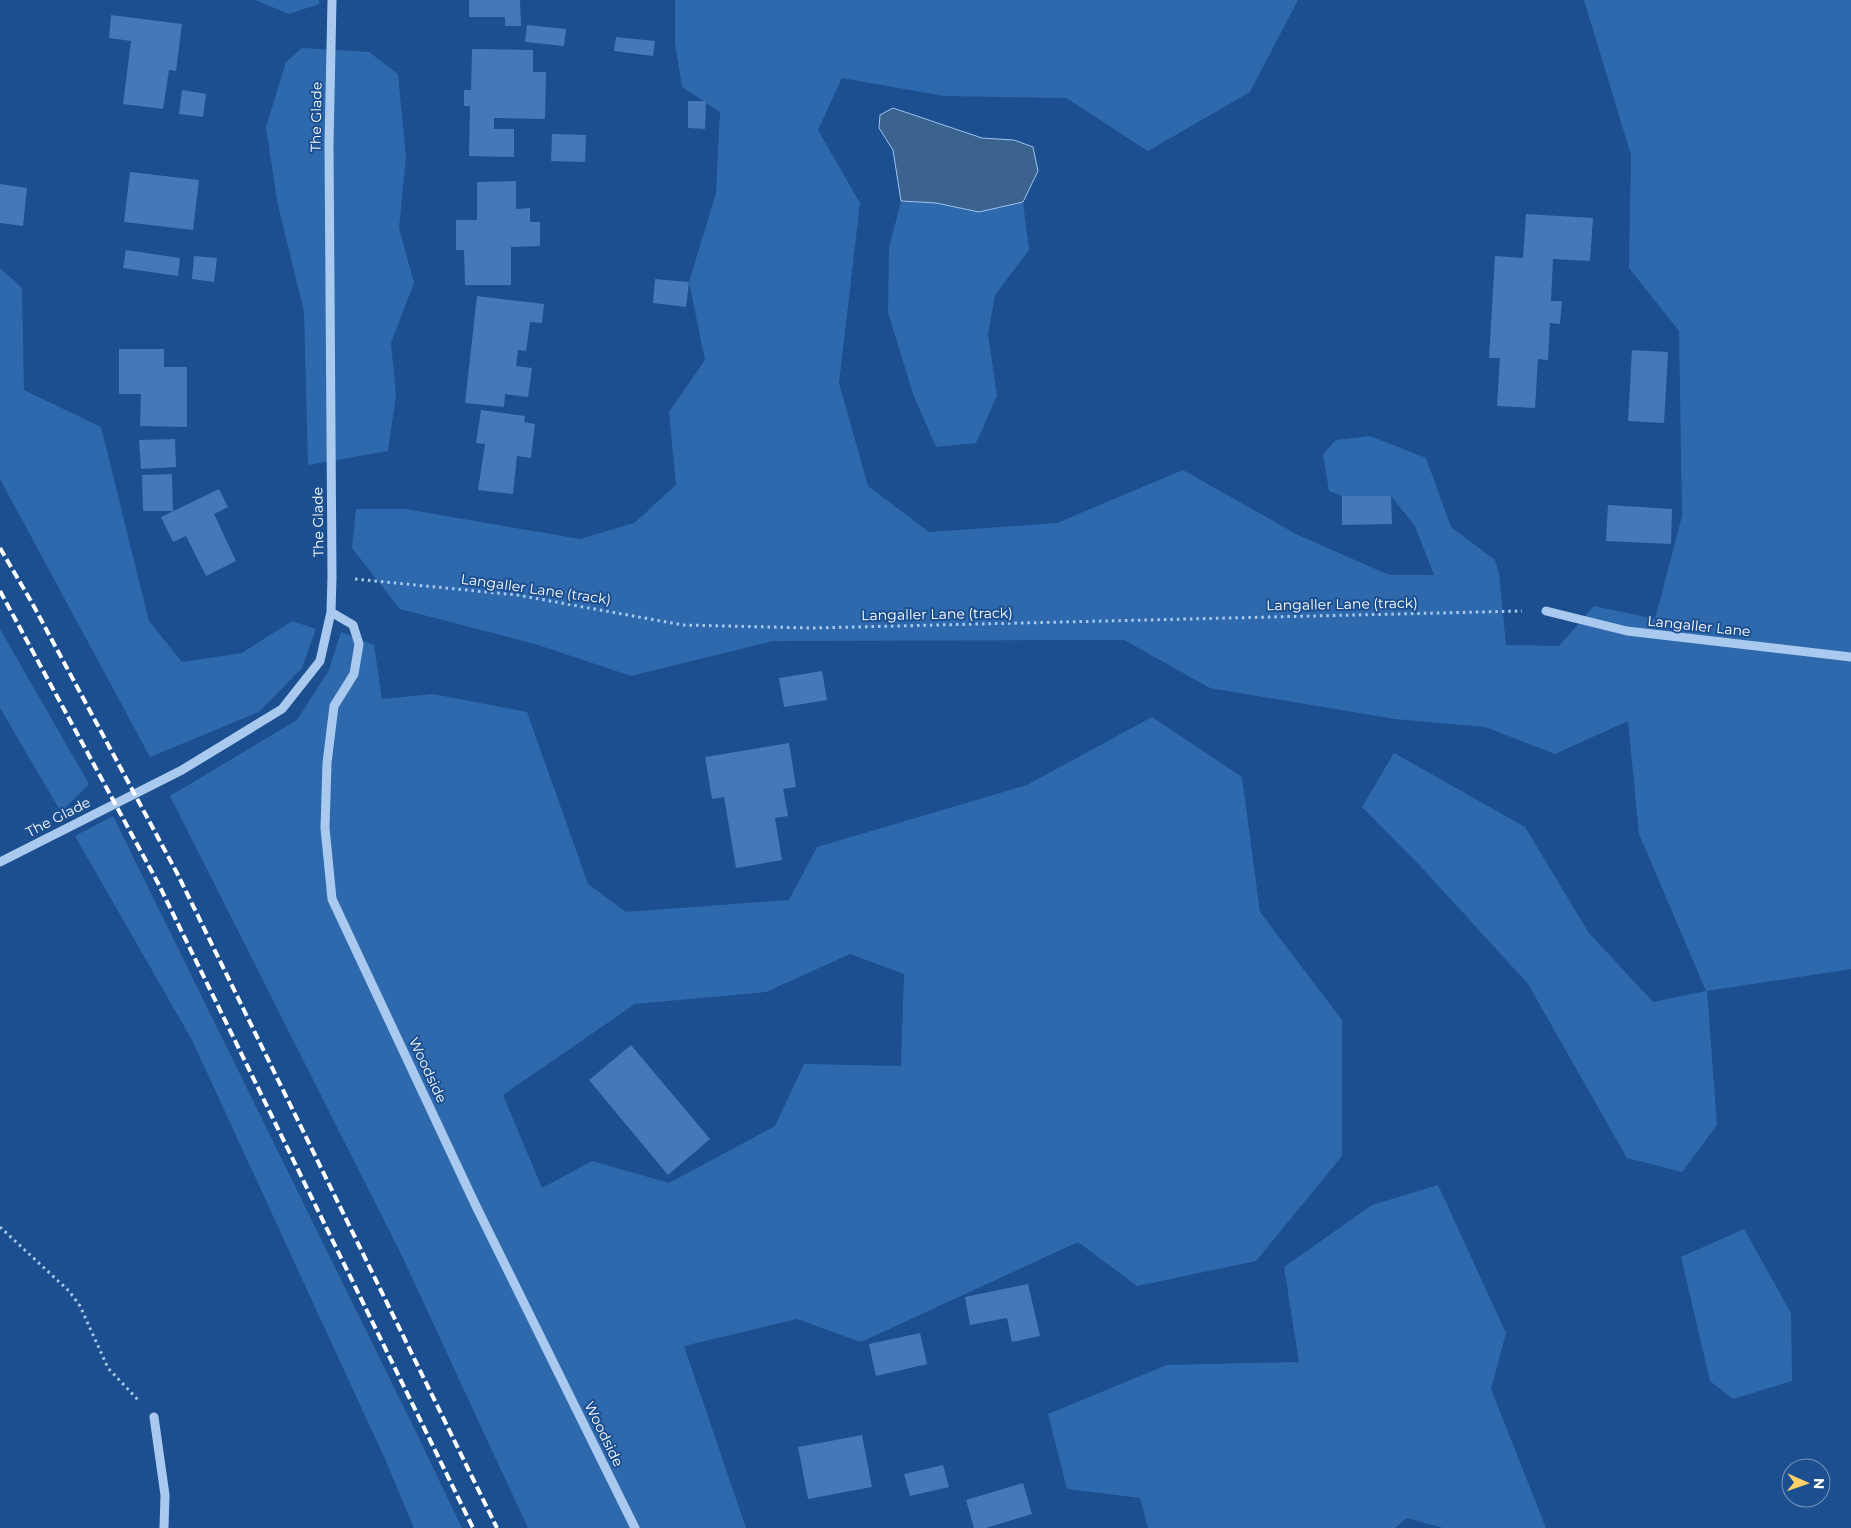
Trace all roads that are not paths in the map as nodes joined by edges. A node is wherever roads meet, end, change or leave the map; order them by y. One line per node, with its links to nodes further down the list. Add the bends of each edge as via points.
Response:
1 (332, 0): 3 (street, The Glade, via 329,144)
2 (1546, 610): 4 (street, Langaller Lane, via 1627,631)
3 (331, 612): 5 (street, The Glade, via 320,661 282,709 182,770); 8 (street, Woodside, via 353,625 358,644 354,674 334,706 326,763 325,828 332,899 475,1204)
4 (1851, 657)
5 (0, 862)
6 (154, 1417): 7 (street, via 165,1495)
7 (164, 1528)
8 (635, 1528)

